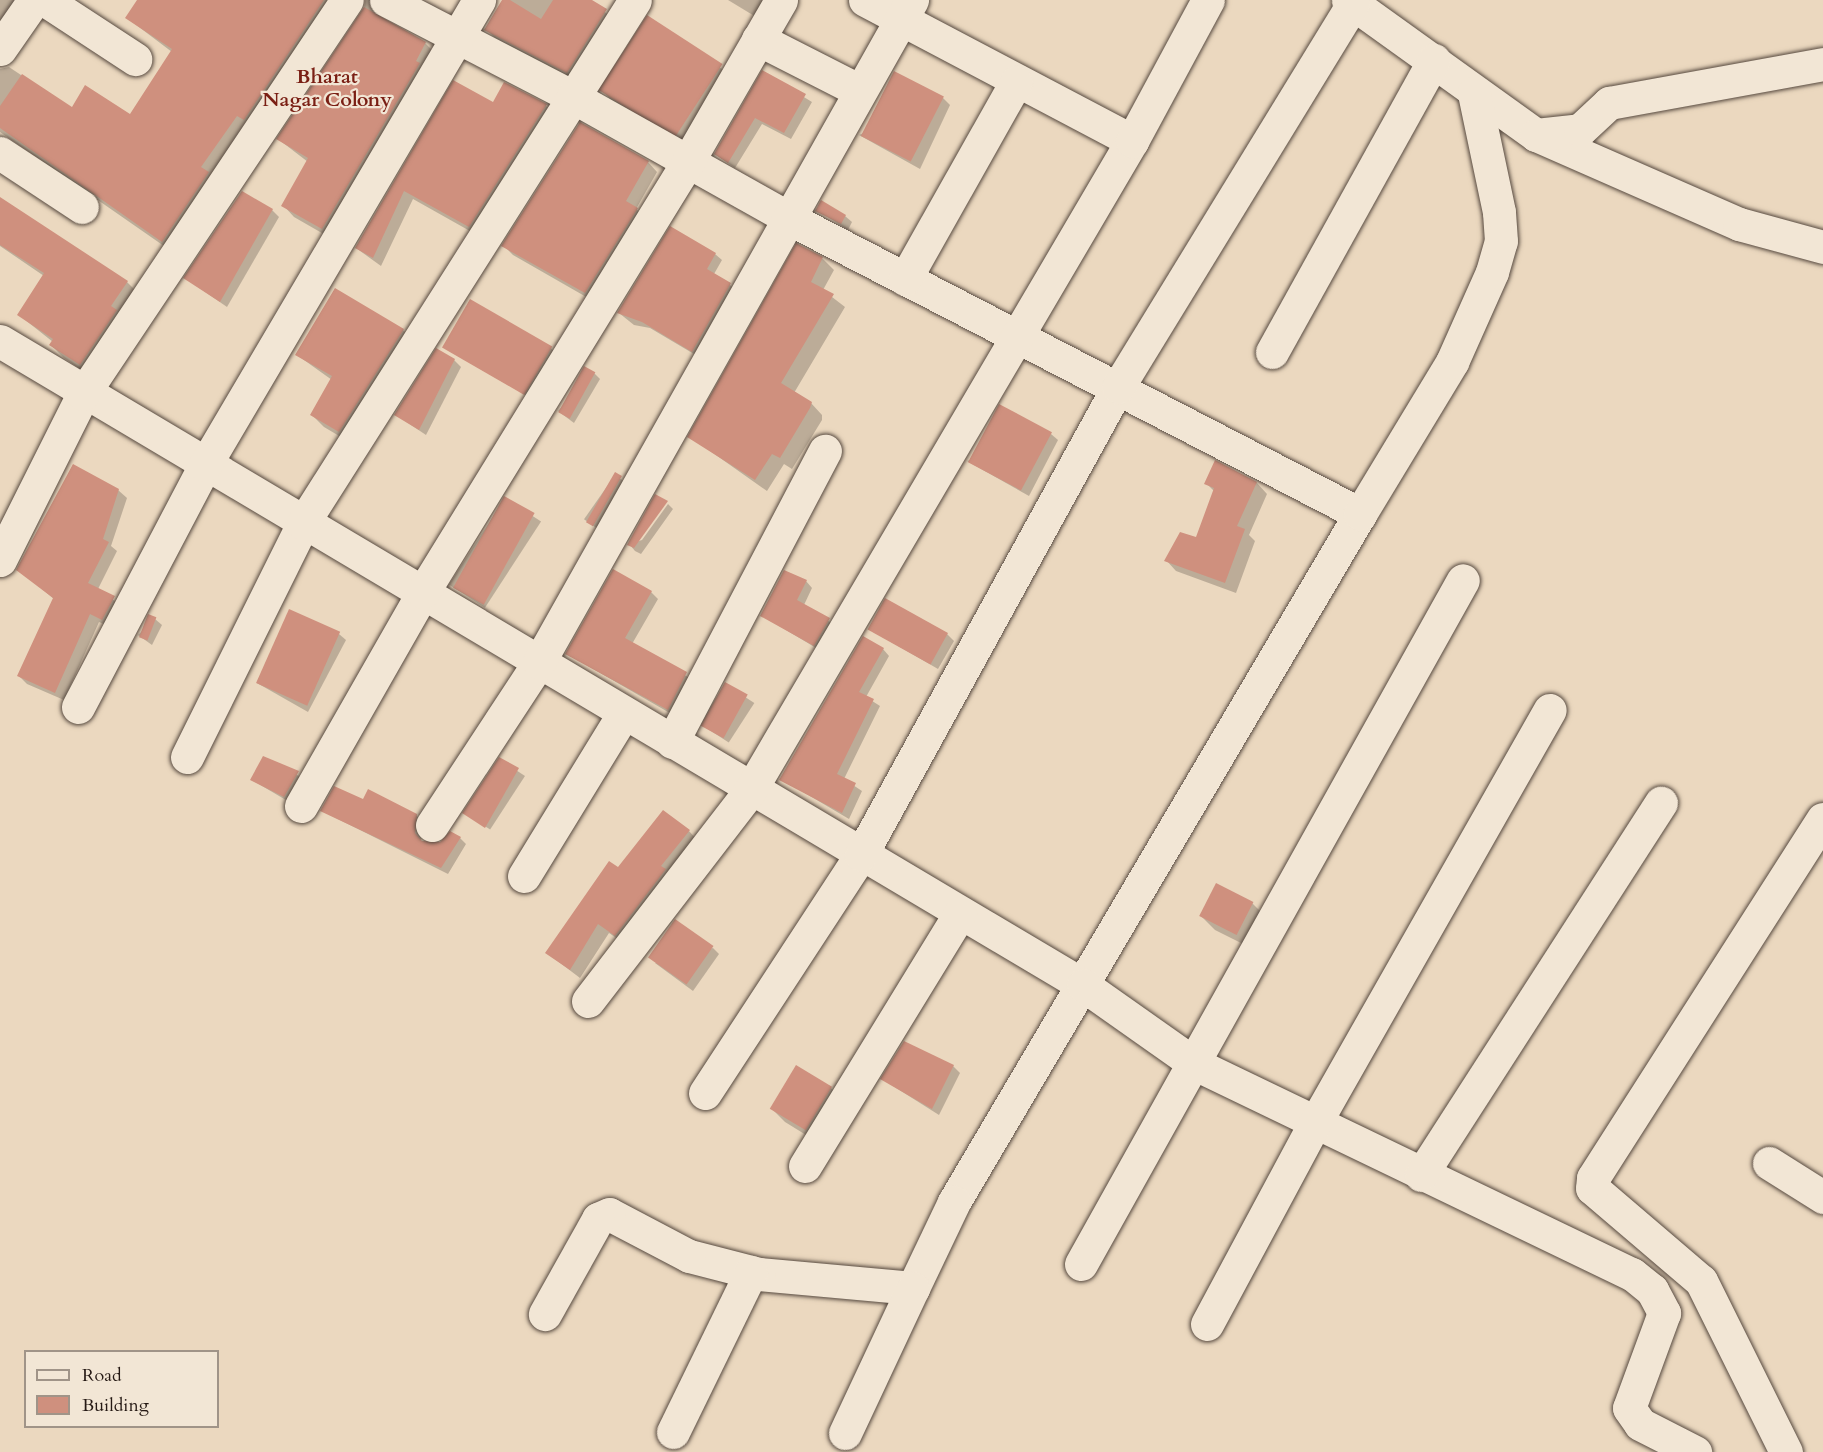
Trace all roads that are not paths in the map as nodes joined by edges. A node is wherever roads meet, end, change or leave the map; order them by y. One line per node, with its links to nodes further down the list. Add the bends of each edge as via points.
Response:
1 (34, 0): 14 (street)
2 (45, 0): 15 (street)
3 (347, 0): 34 (street)
4 (386, 0): 12 (street)
5 (480, 0): 12 (street)
6 (635, 0): 21 (street)
7 (781, 0): 13 (street)
8 (865, 0): 11 (street)
9 (1208, 0): 23 (street)
10 (1351, 1): 16 (street); 33 (street)
11 (907, 10): 18 (street); 19 (street)
12 (455, 36): 21 (street); 36 (street)
13 (758, 39): 19 (street); 25 (street)
14 (0, 49)
15 (135, 59)
16 (1434, 60): 20 (street); 32 (street)
17 (1823, 64): 22 (street, via 1609,103 1580,130)
18 (1016, 82): 23 (street); 29 (street)
19 (860, 91): 27 (street)
20 (1474, 93): 22 (street); 37 (street, via 1500,212 1500,241 1492,272 1452,362)
21 (573, 97): 25 (street); 38 (street)
22 (1536, 135): 28 (street, via 1739,224)
23 (1132, 141): 30 (street)
24 (0, 153): 26 (street)
25 (687, 163): 27 (street); 41 (street)
26 (81, 207)
27 (790, 219): 29 (street); 42 (street)
28 (1823, 248)
29 (905, 279): 30 (street)
30 (1017, 338): 33 (street); 48 (street)
31 (0, 341): 34 (street)
32 (1272, 352)
33 (1118, 387): 37 (street); 53 (street)
34 (83, 394): 36 (street); 39 (street)
35 (825, 451): 46 (street)
36 (205, 465): 38 (street); 43 (street)
37 (1360, 514): 56 (street)
38 (303, 523): 41 (street); 47 (street)
39 (0, 560)
40 (1463, 580): 58 (street)
41 (423, 592): 42 (street); 50 (street)
42 (539, 662): 45 (street); 52 (street)
43 (78, 707)
44 (1551, 710): 60 (street)
45 (624, 712): 46 (street); 54 (street)
46 (672, 742): 48 (street)
47 (187, 757)
48 (751, 789): 53 (street); 57 (street)
49 (1660, 803): 63 (street)
50 (301, 806)
51 (1823, 819): 73 (street, via 1593,1178 1592,1188 1701,1281)
52 (432, 825)
53 (861, 855): 55 (street); 59 (street)
54 (524, 876)
55 (960, 913): 56 (street); 62 (street)
56 (1083, 985): 58 (street); 67 (street, via 954,1202)
57 (588, 1001)
58 (1195, 1064): 60 (street); 65 (street)
59 (705, 1093)
60 (1315, 1123): 63 (street); 69 (street)
61 (1770, 1163): 64 (street)
62 (805, 1166)
63 (1420, 1175): 72 (street, via 1632,1274 1652,1290 1664,1313 1629,1408 1640,1424)
64 (1823, 1197)
65 (1081, 1264)
66 (751, 1272): 67 (street); 68 (street, via 689,1256 609,1214 598,1219); 70 (street)
67 (916, 1284): 71 (street)
68 (545, 1314)
69 (1207, 1324)
70 (673, 1432)
71 (845, 1433)
72 (1695, 1452)
73 (1786, 1452)

